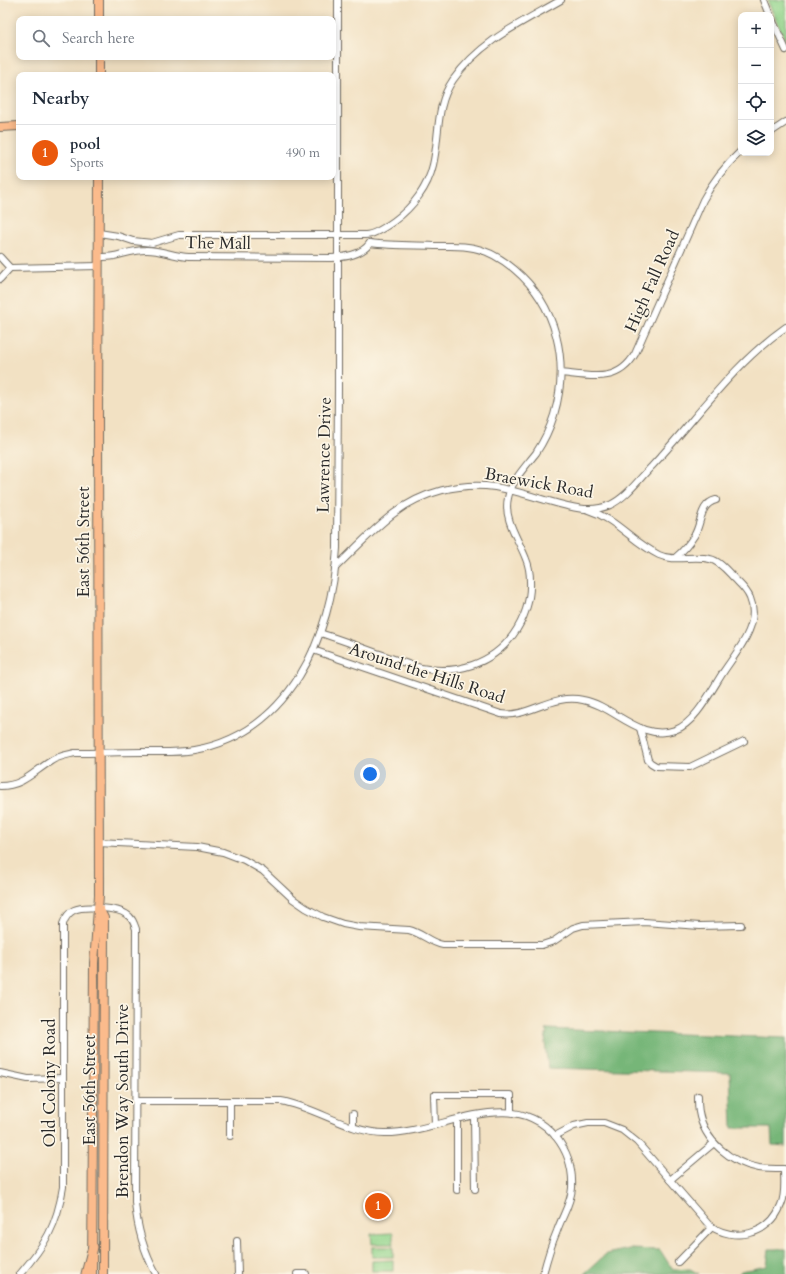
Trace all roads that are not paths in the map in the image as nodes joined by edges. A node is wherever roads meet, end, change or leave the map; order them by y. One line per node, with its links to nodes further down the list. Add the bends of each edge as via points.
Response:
1 (99, 0): 6 (main road)
2 (338, 0): 18 (street, Lawrence Drive)
3 (561, 0): 19 (street, via 490,41 462,67 442,102 433,166 425,186 414,202 392,223)
4 (764, 0): 5 (street)
5 (769, 12)
6 (99, 16)
7 (774, 23): 8 (street)
8 (786, 50)
9 (99, 60): 10 (main road)
10 (99, 72)
11 (786, 122): 14 (street)
12 (0, 126): 13 (main road)
13 (16, 126)
14 (774, 130)
15 (738, 154): 32 (street, High Fall Road, via 712,183 703,200 631,361 616,373 606,376)
16 (99, 180): 17 (main road, East 56th Street)
17 (98, 233): 20 (street, The Mall); 26 (main road, East 56th Street)
18 (337, 235): 19 (street, The Mall); 21 (street, The Mall, via 179,235); 27 (street, Lawrence Drive)
19 (369, 235): 22 (street)
20 (133, 241): 21 (street, The Mall); 24 (street)
21 (149, 242): 23 (street)
22 (370, 243): 27 (street, The Mall, via 358,253); 32 (street, via 468,247 487,252 502,260 527,282 543,304 557,338)
23 (149, 250): 24 (street, The Mall); 27 (street, The Mall, via 188,257)
24 (133, 251): 26 (street, The Mall, via 113,257)
25 (0, 257): 29 (street)
26 (98, 257): 28 (main road, East 56th Street)
27 (338, 258): 37 (street, Lawrence Drive, via 338,466)
28 (98, 266): 29 (street); 42 (main road, East 56th Street)
29 (10, 268): 30 (street)
30 (0, 279)
31 (786, 327): 35 (street, Braewick Road, via 752,354 624,495 611,504)
32 (561, 373): 33 (street, via 558,400 549,429)
33 (511, 490): 35 (street, Braewick Road); 37 (street, Braewick Road, via 486,486 464,487 422,497 387,518); 38 (street, via 507,501 508,514 528,564 530,592 524,616 516,630 492,656 464,667 443,670 426,668 410,665)
34 (716, 500): 36 (street, via 710,501 702,510 695,534)
35 (588, 510): 36 (street, Around the Hills Road, via 616,523 659,555)
36 (676, 558): 40 (street, Around the Hills Road, via 707,558 718,563 748,593 753,606 752,622 742,644 691,720 669,732)
37 (335, 568): 38 (street, Lawrence Drive)
38 (320, 633): 39 (street, Lawrence Drive)
39 (312, 650): 40 (street, Around the Hills Road, via 499,713 515,714 560,699 580,699 600,706); 42 (street, Lawrence Drive, via 297,680 281,702 258,722 233,737 182,752)
40 (640, 728): 41 (street, via 648,760 656,766 692,766)
41 (744, 741)
42 (98, 752): 43 (street, Lawrence Drive, via 58,757 20,782); 44 (main road, East 56th Street)
43 (0, 786)
44 (98, 842): 45 (main road, East 56th Street); 47 (street, via 197,847 225,853 263,871 293,899 323,917 359,927 409,930 433,943 443,945 542,945 583,925 644,922 700,926)
45 (99, 908): 46 (street, Old Colony Road, via 121,911 128,915); 49 (street, Old Colony Road, via 75,909 68,914 63,924); 67 (main road, East 56th Street, via 94,964); 72 (main road, East 56th Street, via 104,918)
46 (134, 924): 52 (street, Brendon Way South Drive)
47 (741, 925)
48 (0, 1073): 49 (street, via 28,1079)
49 (63, 1078): 69 (street, Old Colony Road, via 61,1200 46,1241)
50 (698, 1096): 61 (street, via 698,1111 702,1124)
51 (230, 1100): 52 (street); 58 (street, via 289,1102); 59 (street)
52 (136, 1101): 73 (street, Brendon Way South Drive, via 137,1218 146,1252)
53 (512, 1112): 55 (street); 57 (street, via 511,1095 434,1095); 60 (street, via 536,1120)
54 (353, 1114): 58 (street)
55 (474, 1116): 56 (street); 64 (street)
56 (457, 1120): 57 (street); 63 (street)
57 (435, 1125): 58 (street, via 387,1133 370,1132)
58 (353, 1126)
59 (230, 1136)
60 (555, 1136): 62 (street, via 582,1123 596,1122 615,1126 633,1138); 77 (street, via 569,1160 572,1189)
61 (714, 1143): 62 (street); 65 (street, via 729,1156 746,1164 784,1169 784,1188 782,1202 768,1224 743,1235 726,1233)
62 (670, 1180): 65 (street)
63 (457, 1190)
64 (475, 1190)
65 (712, 1227): 68 (street)
66 (237, 1241): 74 (street)
67 (92, 1246): 70 (highway); 71 (main road, East 56th Street)
68 (678, 1262)
69 (20, 1274)
70 (86, 1274)
71 (92, 1274)
72 (103, 1274)
73 (156, 1274)
74 (238, 1274)
75 (297, 1274): 76 (street)
76 (306, 1274)
77 (543, 1274)

